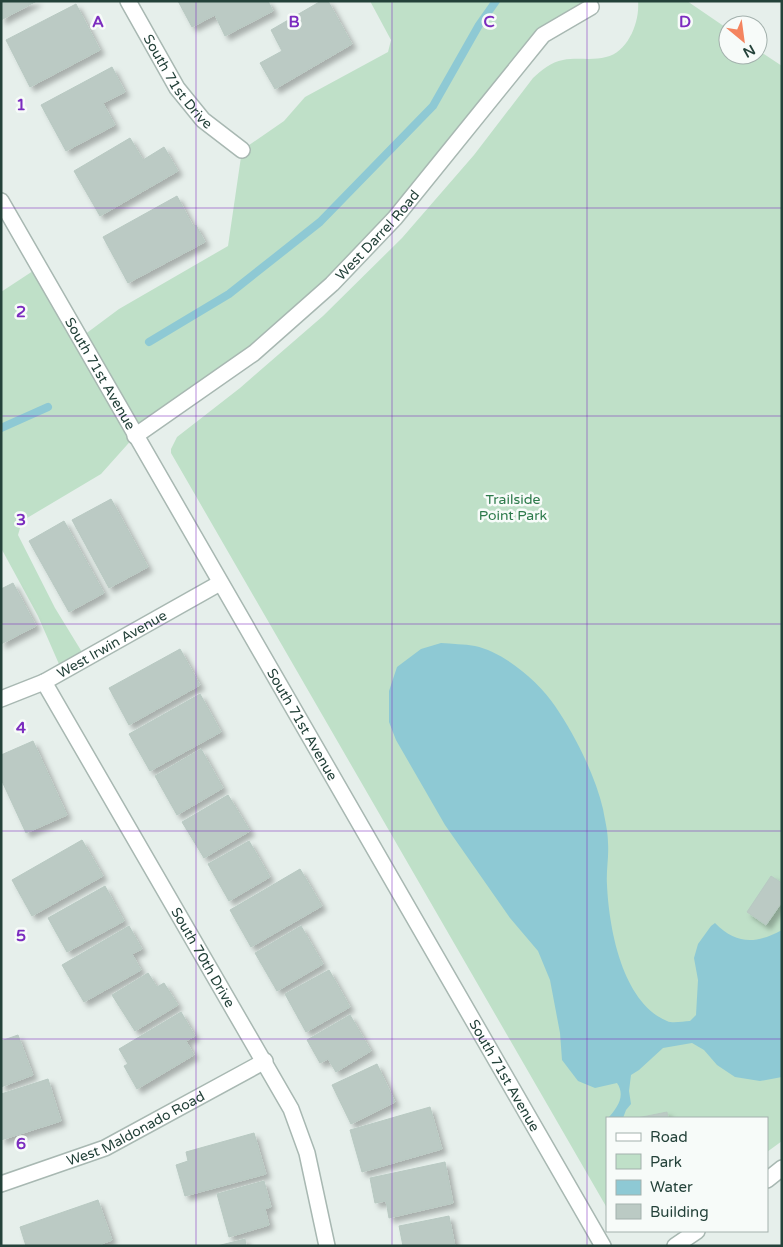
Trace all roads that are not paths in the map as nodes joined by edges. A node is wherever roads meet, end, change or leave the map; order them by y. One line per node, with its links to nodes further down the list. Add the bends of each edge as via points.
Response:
1 (128, 1): 3 (street, South 71st Drive, via 176,88 203,120)
2 (591, 7): 5 (street, West Darrel Road, via 543,36 395,218 332,284 254,353)
3 (242, 150)
4 (1, 202): 5 (street, South 71st Avenue)
5 (136, 436): 6 (street, South 71st Avenue)
6 (220, 583): 7 (street, West Irwin Avenue); 15 (street, South 71st Avenue)
7 (44, 682): 8 (street, West Irwin Avenue); 9 (street, South 70th Drive)
8 (1, 699)
9 (265, 1061): 12 (street, West Maldonado Road, via 105,1148); 14 (street, South 70th Drive, via 291,1109 307,1153)
10 (782, 1168): 11 (street)
11 (768, 1179)
12 (1, 1184)
13 (696, 1232): 16 (street)
14 (327, 1246)
15 (603, 1246)
16 (675, 1246)

